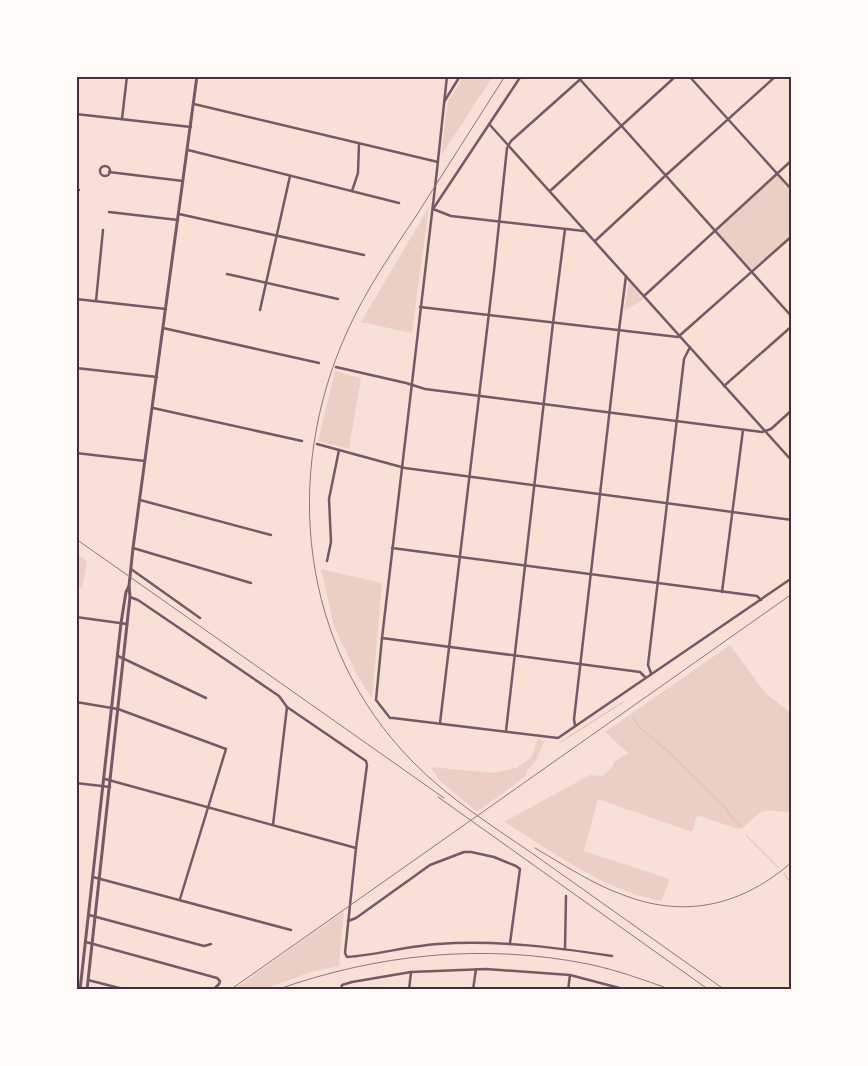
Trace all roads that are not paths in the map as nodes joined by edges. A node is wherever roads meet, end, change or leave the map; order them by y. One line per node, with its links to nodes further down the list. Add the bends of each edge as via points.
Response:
1 (127, 76): 15 (street)
2 (197, 76): 12 (street)
3 (447, 76): 13 (street)
4 (460, 76): 13 (street)
5 (522, 76): 17 (street)
6 (577, 76): 11 (street)
7 (584, 76): 11 (street)
8 (676, 76): 18 (street)
9 (689, 76): 16 (street)
10 (776, 76): 16 (street)
11 (580, 80): 18 (street); 21 (street)
12 (194, 104): 19 (street); 20 (street)
13 (443, 104): 24 (street)
14 (76, 114): 15 (street)
15 (122, 119): 19 (street)
16 (728, 120): 26 (street); 28 (street)
17 (490, 124): 21 (street); 34 (street)
18 (621, 126): 28 (street); 32 (street)
19 (191, 127): 22 (street)
20 (359, 144): 24 (street); 31 (street, via 358,173)
21 (508, 144): 32 (street); 38 (street)
22 (188, 150): 27 (street); 29 (street)
23 (792, 160): 26 (street)
24 (438, 162): 34 (street)
25 (109, 172): 29 (street)
26 (777, 173): 30 (street); 41 (street)
27 (290, 176): 31 (street); 43 (street)
28 (665, 176): 41 (street); 45 (street)
29 (183, 181): 36 (street)
30 (792, 190)
31 (352, 191): 33 (street)
32 (550, 191): 42 (street)
33 (399, 203)
34 (433, 209): 38 (street, via 451,216); 55 (street)
35 (109, 212): 37 (street)
36 (179, 214): 37 (street); 43 (street)
37 (178, 220): 56 (street)
38 (499, 221): 39 (street); 58 (street)
39 (565, 229): 42 (street); 60 (street)
40 (103, 230): 54 (street)
41 (714, 230): 47 (street); 51 (street)
42 (586, 231): 45 (street)
43 (277, 235): 46 (street); 50 (street)
44 (792, 236): 47 (street)
45 (595, 241): 49 (street)
46 (364, 255)
47 (751, 272): 59 (street); 64 (street)
48 (227, 274): 50 (street)
49 (626, 276): 51 (street); 63 (street)
50 (266, 283): 53 (street); 57 (street)
51 (644, 296): 64 (street)
52 (76, 299): 54 (street)
53 (338, 299)
54 (96, 301): 56 (street)
55 (420, 307): 58 (street); 70 (street)
56 (166, 309): 62 (street)
57 (260, 310)
58 (488, 315): 60 (street); 72 (street)
59 (792, 317)
60 (552, 324): 63 (street); 73 (street)
61 (792, 326): 71 (street)
62 (163, 328): 66 (street); 69 (street)
63 (618, 330): 64 (street); 76 (street)
64 (680, 337): 65 (street)
65 (690, 347): 71 (street); 77 (street, via 684,359)
66 (319, 362)
67 (336, 367): 70 (street)
68 (76, 368): 69 (street)
69 (157, 377): 74 (street)
70 (412, 385): 72 (street); 86 (street)
71 (724, 386): 79 (street)
72 (478, 395): 73 (street); 87 (street)
73 (544, 403): 76 (street); 88 (street)
74 (153, 408): 80 (street); 85 (street)
75 (792, 410): 79 (street)
76 (610, 412): 77 (street); 89 (street)
77 (676, 420): 78 (street); 91 (street)
78 (743, 430): 79 (street); 92 (street)
79 (766, 431): 84 (street)
80 (302, 441)
81 (317, 444): 82 (street)
82 (339, 450): 86 (street); 98 (street, via 329,499)
83 (76, 453): 85 (street)
84 (792, 460)
85 (145, 461): 90 (street)
86 (401, 467): 87 (street); 96 (street)
87 (468, 477): 88 (street); 97 (street)
88 (534, 486): 89 (street); 100 (street)
89 (600, 494): 91 (street); 102 (street)
90 (140, 500): 94 (street); 95 (street)
91 (667, 503): 92 (street); 106 (street)
92 (732, 512): 93 (street); 108 (street)
93 (792, 520)
94 (271, 535)
95 (133, 548): 101 (street); 105 (street)
96 (392, 548): 97 (street); 115 (street)
97 (459, 557): 100 (street); 116 (street)
98 (327, 561)
99 (792, 564): 103 (street)
100 (525, 566): 102 (street); 117 (street)
101 (131, 569): 107 (street); 112 (street)
102 (591, 574): 106 (street); 120 (street)
103 (792, 574)
104 (792, 578): 110 (street)
105 (251, 583)
106 (657, 583): 108 (street); 121 (street, via 648,665)
107 (129, 586): 109 (street); 113 (street)
108 (722, 592): 110 (street, via 757,596)
109 (130, 597): 114 (street); 125 (street, via 279,696)
110 (761, 600): 121 (street)
111 (76, 618): 113 (street)
112 (200, 618)
113 (121, 623): 114 (street); 118 (street)
114 (127, 624): 119 (street)
115 (382, 638): 116 (street); 128 (street, via 376,700 390,718)
116 (449, 647): 117 (street); 128 (street)
117 (516, 655): 120 (street); 130 (street)
118 (118, 656): 119 (street); 126 (street)
119 (123, 659): 123 (street); 127 (street)
120 (582, 664): 122 (street, via 640,672); 129 (street)
121 (651, 673): 122 (street)
122 (645, 678): 129 (street)
123 (206, 698)
124 (76, 702): 126 (street)
125 (287, 707): 137 (street); 138 (street, via 366,761)
126 (112, 708): 127 (street); 131 (street)
127 (118, 709): 132 (street); 136 (street, via 226,749)
128 (440, 723): 130 (street)
129 (575, 727): 130 (street, via 558,738)
130 (506, 731)
131 (104, 779): 132 (street); 134 (street)
132 (111, 780): 135 (street); 136 (street)
133 (76, 783): 134 (street)
134 (104, 786): 135 (street); 139 (street)
135 (110, 787): 140 (street)
136 (209, 808): 137 (street); 142 (street)
137 (273, 825): 138 (street)
138 (356, 848): 145 (street)
139 (93, 877): 140 (street); 143 (street)
140 (100, 878): 142 (street); 144 (street)
141 (566, 896): 151 (street)
142 (180, 899): 146 (street)
143 (89, 915): 144 (street); 147 (street)
144 (96, 917): 149 (street); 150 (street, via 204,946)
145 (348, 921): 148 (street, via 347,957 438,944); 148 (street, via 430,864 471,852 499,858 519,868)
146 (291, 930)
147 (86, 942): 149 (street); 157 (street)
148 (510, 943): 151 (street)
149 (92, 944): 156 (street); 160 (street, via 216,978 220,981)
150 (211, 944)
151 (565, 949): 152 (street)
152 (612, 956)
153 (476, 969): 154 (street); 155 (street); 163 (street)
154 (411, 972): 161 (street, via 352,982 342,985); 162 (street)
155 (570, 975): 164 (street); 165 (street)
156 (88, 980): 158 (street); 159 (street)
157 (80, 990)
158 (86, 990)
159 (128, 990)
160 (213, 990)
161 (341, 990)
162 (409, 990)
163 (473, 990)
164 (568, 990)
165 (627, 990)

